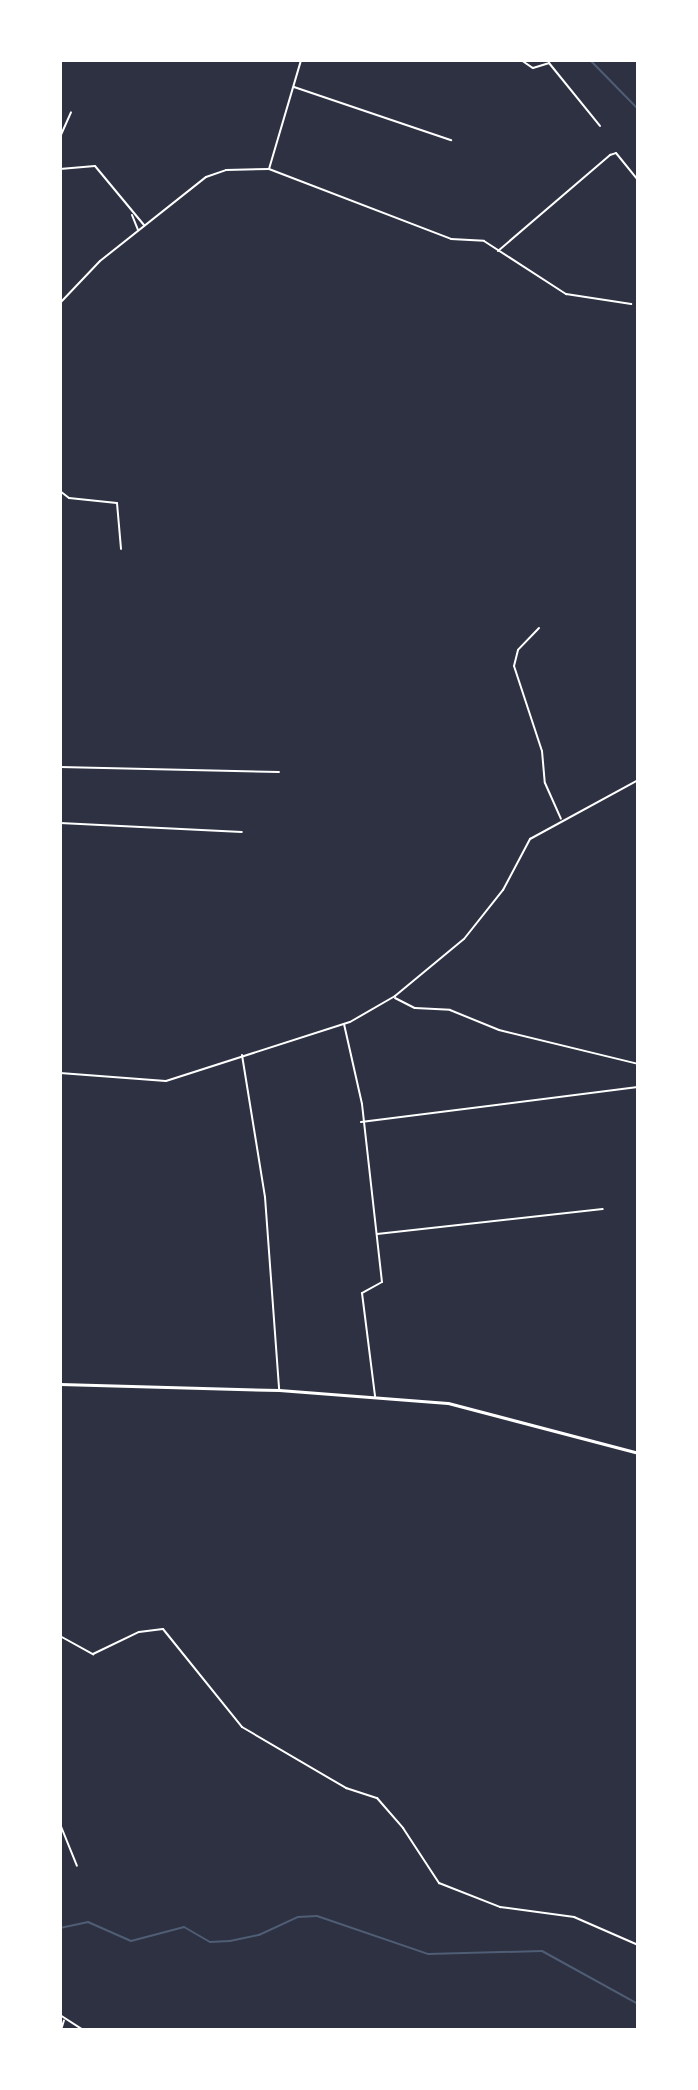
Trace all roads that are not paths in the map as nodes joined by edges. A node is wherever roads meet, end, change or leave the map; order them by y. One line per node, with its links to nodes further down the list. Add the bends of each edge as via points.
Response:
1 (301, 60): 3 (street)
2 (521, 60): 5 (street, via 533,68 549,63)
3 (293, 87): 7 (street); 9 (street)
4 (71, 112): 6 (street)
5 (600, 126)
6 (60, 137)
7 (451, 140)
8 (60, 169): 11 (street, via 95,166)
9 (269, 169): 12 (street, via 226,170 206,177); 14 (street, via 439,235 484,241)
10 (638, 180): 14 (street, via 616,153 610,155)
11 (131, 213): 12 (street); 13 (street)
12 (144, 226): 13 (street)
13 (138, 230): 15 (street)
14 (497, 252): 16 (street, via 566,294)
15 (60, 303)
16 (631, 304)
17 (60, 491): 18 (street, via 69,498 117,503)
18 (121, 549)
19 (539, 628): 23 (street, via 518,650 514,666 542,751 545,783)
20 (60, 767): 21 (street)
21 (279, 772)
22 (638, 780): 23 (street)
23 (561, 820): 26 (street, via 521,847 503,890 464,939)
24 (60, 823): 25 (street)
25 (242, 832)
26 (393, 997): 27 (street); 29 (street, via 415,1008 450,1010 499,1030)
27 (344, 1024): 28 (street); 32 (street, via 362,1104)
28 (242, 1055): 30 (street, via 163,1082); 36 (street, via 265,1197)
29 (638, 1064)
30 (60, 1073)
31 (638, 1087): 32 (street)
32 (361, 1122): 34 (street)
33 (603, 1209): 34 (street)
34 (376, 1234): 37 (street, via 382,1282 362,1293)
35 (60, 1384): 36 (main road)
36 (279, 1390): 37 (main road)
37 (375, 1398): 38 (main road, via 473,1408)
38 (638, 1453)
39 (60, 1636): 42 (street, via 93,1654 139,1632 163,1629 242,1727 346,1788 377,1798 439,1883 500,1907 574,1917)
40 (60, 1824): 41 (street)
41 (77, 1866)
42 (638, 1945)
43 (60, 2015): 44 (street)
44 (64, 2017): 45 (street); 46 (street)
45 (61, 2030)
46 (83, 2030)

